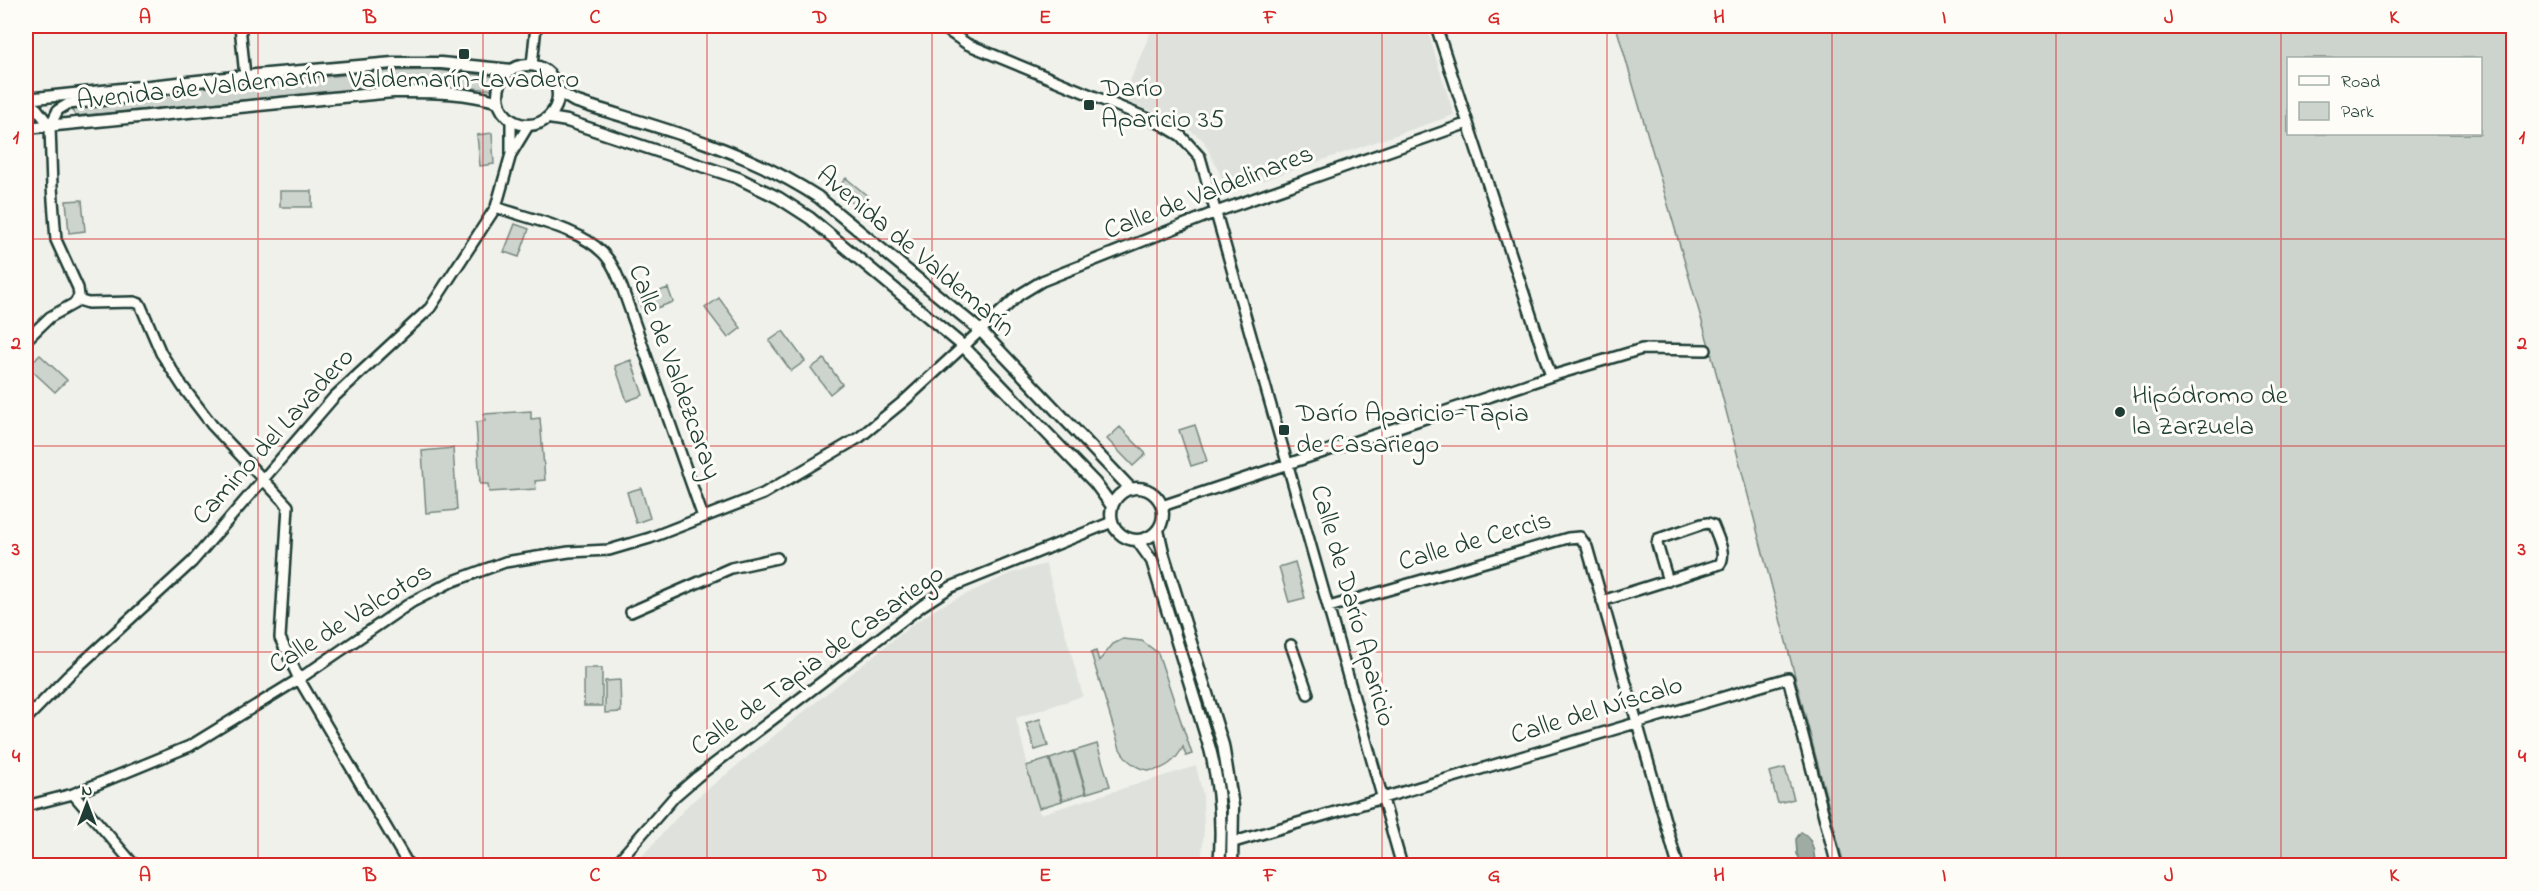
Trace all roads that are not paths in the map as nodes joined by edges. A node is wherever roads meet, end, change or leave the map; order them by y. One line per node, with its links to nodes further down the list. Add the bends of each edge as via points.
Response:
1 (240, 26): 7 (street)
2 (536, 26): 5 (street)
3 (941, 26): 20 (street, Calle de Darío Aparicio, via 967,44 1182,136 1200,158)
4 (1436, 26): 14 (street)
5 (532, 65): 6 (street); 9 (street, via 551,74)
6 (512, 70): 7 (street, Avenida de Valdemarín, via 393,63); 11 (street, via 501,82)
7 (244, 76): 8 (street, Avenida de Valdemarín)
8 (190, 81): 10 (street, Avenida de Valdemarín); 15 (street, Avenida de Valdemarín, via 144,96 68,104 58,110)
9 (559, 92): 12 (street, via 557,107); 22 (street, Avenida de Valdemarín, via 574,101 737,153 792,180)
10 (26, 100): 15 (street, Avenida de Valdemarín)
11 (499, 102): 13 (street); 15 (street, Avenida de Valdemarín, via 441,92 393,92)
12 (549, 118): 16 (street); 24 (street, Avenida de Valdemarín, via 693,161 779,198 810,218)
13 (511, 120): 16 (street); 18 (street, Camino del Lavadero)
14 (1468, 123): 20 (street, Calle de Valdelinares); 26 (street)
15 (50, 126): 17 (street, Avenida de Valdemarín); 21 (street, via 56,240 78,288)
16 (528, 126): 18 (street, Camino del Lavadero)
17 (26, 128)
18 (511, 154): 19 (street, Camino del Lavadero)
19 (496, 207): 28 (street, Camino del Lavadero, via 430,308 334,397); 32 (street, Calle de Valdezcaray, via 576,234 605,254 623,290)
20 (1216, 212): 22 (street, Calle de Valdelinares, via 1042,281 1019,295); 27 (street, Calle de Darío Aparicio)
21 (78, 300): 23 (street, via 50,317); 28 (street, via 140,304 161,353 183,387 212,425)
22 (981, 331): 24 (street, Calle de Valcotos); 29 (street, Avenida de Valdemarín)
23 (26, 340)
24 (963, 346): 30 (street, Avenida de Valdemarín, via 1095,483); 32 (street, Calle de Valcotos, via 860,437 764,494)
25 (1706, 350): 26 (street, via 1642,349)
26 (1551, 376): 27 (street)
27 (1288, 464): 31 (street); 39 (street, Calle de Darío Aparicio)
28 (264, 479): 42 (street, via 288,506 280,638); 44 (street, Camino del Lavadero, via 192,562)
29 (1131, 489): 30 (street, via 1118,496); 31 (street, via 1142,488 1153,494)
30 (1112, 506): 33 (street)
31 (1162, 506): 34 (street)
32 (703, 517): 42 (street, Calle de Valcotos, via 609,550 505,562 451,582 412,602)
33 (1112, 522): 35 (street, via 1119,533); 52 (street, Calle de Tapia de Casariego, via 951,587 923,605 697,777 675,796)
34 (1158, 530): 35 (street, via 1149,538); 49 (street, via 1223,745 1233,806)
35 (1137, 540): 53 (street, via 1152,561 1213,759 1221,807)
36 (777, 558): 40 (street, via 731,568)
37 (1668, 581): 37 (street, via 1720,564 1724,559 1713,525 1702,524 1658,539); 38 (street)
38 (1602, 601): 39 (street, Calle de Cercis, via 1587,548 1580,537); 45 (street, Calle de Cercis)
39 (1329, 607): 47 (street, Calle de Darío Aparicio)
40 (631, 612)
41 (1291, 645): 43 (street)
42 (299, 679): 46 (street, Calle de Valcotos, via 190,746); 51 (street)
43 (1308, 694)
44 (26, 719)
45 (1637, 723): 47 (street, Calle del Níscalo); 56 (street, Calle de Cercis); 57 (street, Calle del Níscalo, via 1788,678)
46 (73, 794): 48 (street, Calle de Valcotos); 50 (street)
47 (1383, 798): 49 (street, Calle del Níscalo); 55 (street, Calle de Darío Aparicio)
48 (26, 806)
49 (1234, 842): 54 (street)
50 (133, 865)
51 (409, 866)
52 (614, 866)
53 (1219, 866)
54 (1232, 866)
55 (1402, 866)
56 (1678, 866)
57 (1837, 866)

